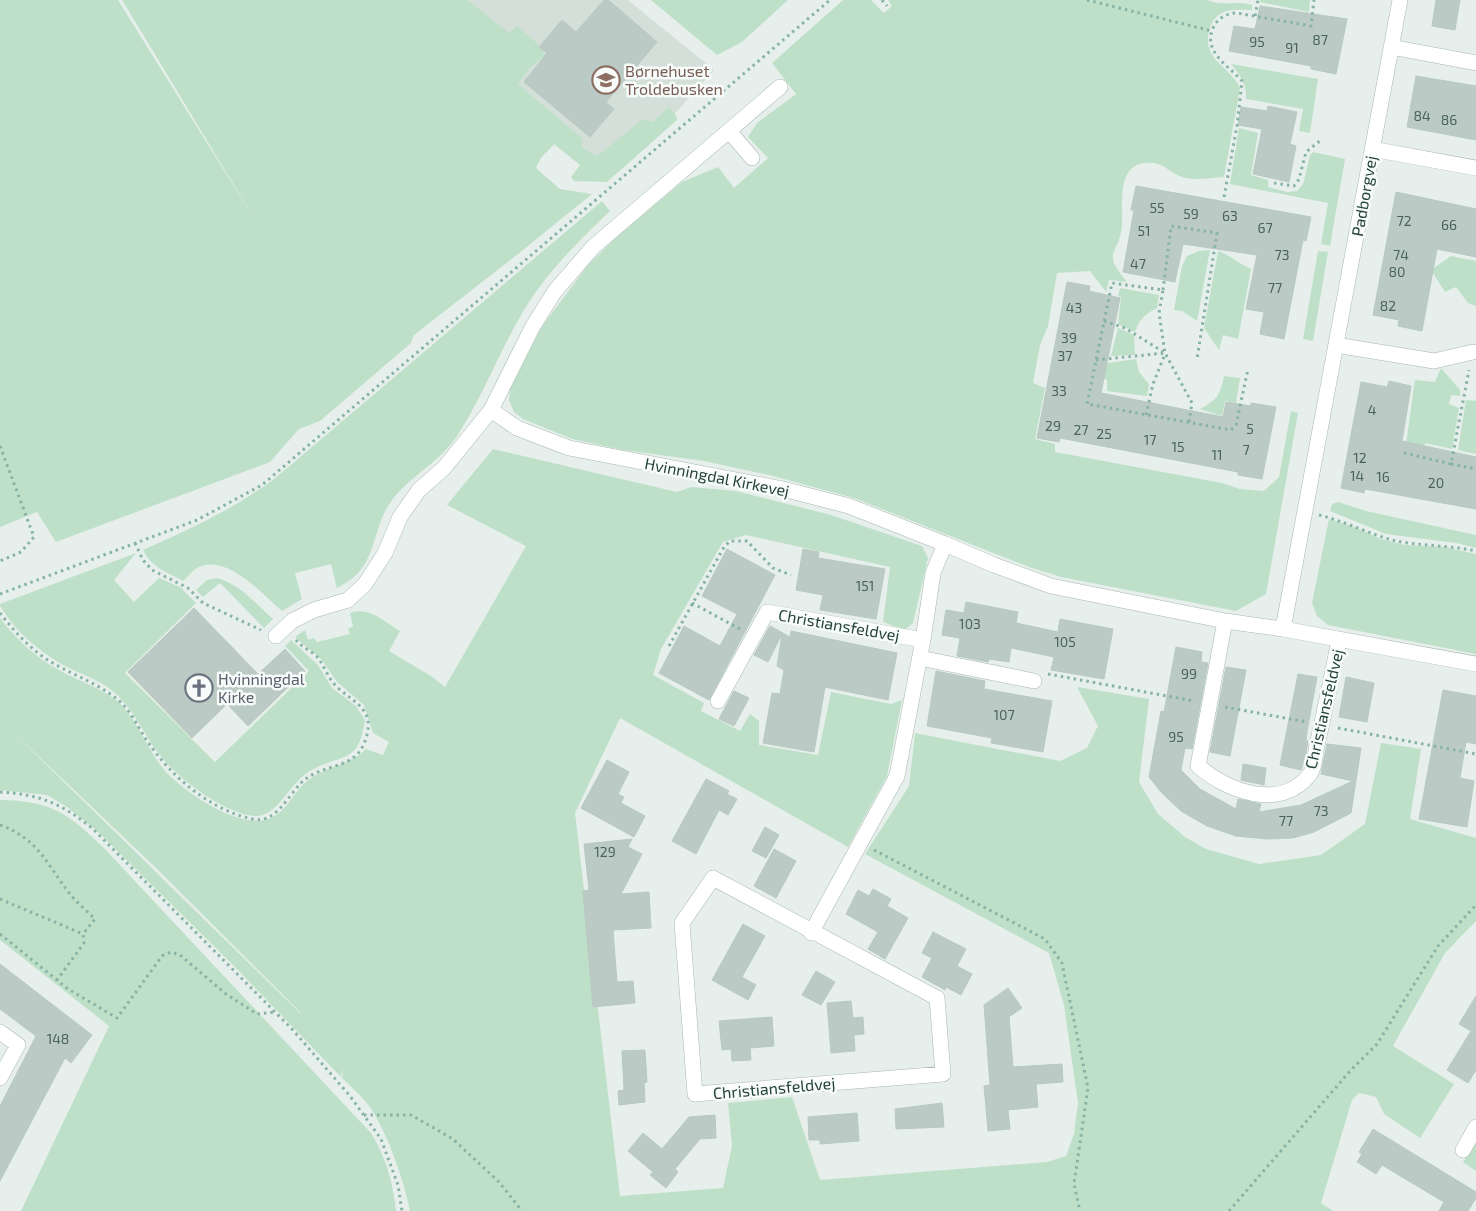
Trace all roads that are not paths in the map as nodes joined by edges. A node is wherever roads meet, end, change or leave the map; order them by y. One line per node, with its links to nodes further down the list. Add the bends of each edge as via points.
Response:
1 (1400, 0): 2 (street, Padborgvej)
2 (1391, 47): 3 (street); 6 (street, Padborgvej)
3 (1476, 63)
4 (780, 87): 5 (street)
5 (729, 131): 7 (street); 11 (street, via 593,247 555,291 533,326)
6 (1372, 150): 8 (street); 9 (street, Padborgvej)
7 (752, 158)
8 (1476, 168)
9 (1336, 345): 10 (street, via 1434,361); 14 (street, Padborgvej)
10 (1473, 352)
11 (491, 410): 12 (street, Hvinningdal Kirkevej, via 517,428 568,448 783,488 849,506); 15 (street, via 444,468 414,496 365,584 348,600 314,610 292,621)
12 (945, 544): 13 (street, Christiansfeldvej, via 1051,586); 16 (street, Christiansfeldvej, via 933,573)
13 (1225, 621): 14 (street, Christiansfeldvej); 17 (street, Christiansfeldvej, via 1198,766 1212,778 1246,792 1270,795 1292,789 1311,774)
14 (1283, 629): 17 (street, Christiansfeldvej)
15 (280, 632)
16 (923, 640): 18 (street, Christiansfeldvej); 21 (street, Christiansfeldvej, via 767,612)
17 (1339, 640): 19 (street, Christiansfeldvej)
18 (920, 658): 20 (street); 22 (street, Christiansfeldvej, via 897,776)
19 (1476, 664)
20 (1034, 681)
21 (718, 701)
22 (811, 933): 22 (street, Christiansfeldvej, via 937,998 943,1074 695,1094 682,923 713,878)
23 (0, 1032): 24 (street, via 18,1045)
24 (0, 1078)
25 (1476, 1127): 26 (street)
26 (1463, 1150)

